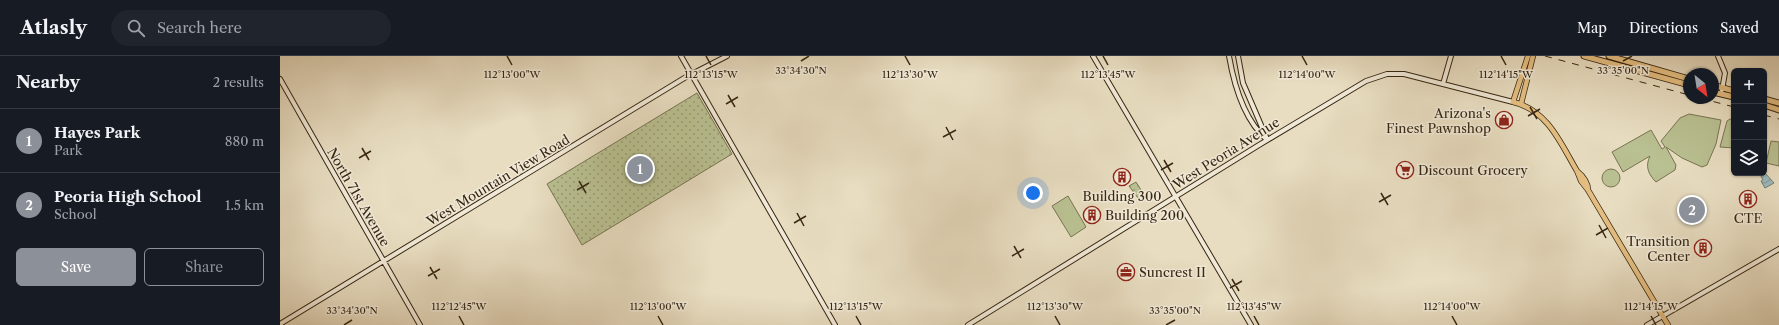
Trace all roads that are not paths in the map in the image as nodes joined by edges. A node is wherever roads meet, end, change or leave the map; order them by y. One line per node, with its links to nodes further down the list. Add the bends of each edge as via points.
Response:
1 (681, 56): 14 (street)
2 (727, 56): 14 (street, West Mountain View Road)
3 (1093, 56): 30 (street)
4 (1229, 56): 29 (street, via 1233,79 1242,103 1259,133)
5 (1238, 56): 29 (street, via 1245,88)
6 (1451, 56): 17 (street)
7 (1528, 56): 25 (main road)
8 (1534, 56): 25 (main road)
9 (1584, 56): 13 (highway)
10 (1609, 56): 12 (highway)
11 (1718, 56): 20 (street, via 1725,70)
12 (1627, 61): 13 (highway); 15 (highway)
13 (1625, 68): 18 (highway)
14 (692, 74): 32 (street, West Mountain View Road); 36 (street)
15 (1683, 76)
16 (280, 79): 32 (street, North 71st Avenue)
17 (1443, 84): 25 (street, West Peoria Avenue); 29 (street, West Peoria Avenue, via 1404,74 1369,79)
18 (1683, 84)
19 (1719, 87): 20 (highway)
20 (1723, 88): 21 (highway); 22 (street)
21 (1731, 90)
22 (1721, 94): 23 (highway)
23 (1731, 97)
24 (1767, 100): 26 (highway)
25 (1517, 103): 33 (main road, via 1537,112 1546,120 1584,179 1588,190)
26 (1779, 103)
27 (1767, 106): 28 (highway)
28 (1779, 110)
29 (1267, 140): 30 (street, West Peoria Avenue)
30 (1176, 197): 37 (street, West Peoria Avenue); 38 (street)
31 (1779, 249): 33 (street)
32 (384, 261): 34 (street, West Mountain View Road); 35 (street, North 71st Avenue)
33 (1663, 316): 39 (street); 40 (main road)
34 (280, 324)
35 (420, 325)
36 (835, 325)
37 (968, 325)
38 (1250, 325)
39 (1647, 325)
40 (1668, 325)

